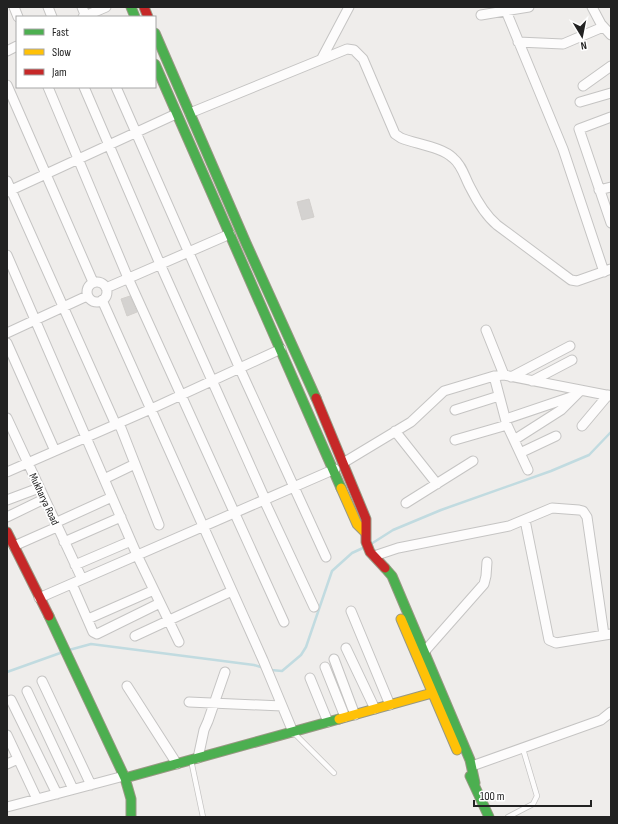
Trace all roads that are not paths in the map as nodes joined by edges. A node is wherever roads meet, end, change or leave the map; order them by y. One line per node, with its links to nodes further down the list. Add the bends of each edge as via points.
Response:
1 (106, 7): 7 (street)
2 (349, 7): 14 (street)
3 (529, 7): 5 (street)
4 (594, 8): 8 (street)
5 (506, 11): 6 (street); 11 (street)
6 (481, 15)
7 (87, 16)
8 (603, 27): 10 (street); 11 (street, via 563,44)
9 (156, 35): 24 (main road)
10 (611, 35)
11 (518, 42): 40 (street)
12 (16, 46): 13 (street)
13 (7, 51)
14 (322, 58): 24 (street); 40 (street, via 347,49 359,53 364,58 395,134 453,157 489,219 571,280 578,282)
15 (156, 66): 25 (main road)
16 (611, 66): 18 (street)
17 (7, 85): 30 (street)
18 (583, 86)
19 (48, 88): 29 (street)
20 (84, 88): 28 (street)
21 (116, 88): 27 (street)
22 (611, 93): 23 (street)
23 (580, 102)
24 (190, 113): 78 (main road)
25 (176, 114): 27 (street); 36 (main road)
26 (611, 117): 33 (street, via 579,130)
27 (136, 133): 28 (street); 37 (street)
28 (110, 145): 29 (street); 39 (street)
29 (78, 159): 30 (street); 41 (street)
30 (47, 174): 34 (street); 42 (street)
31 (7, 181): 34 (street)
32 (611, 187): 33 (street)
33 (599, 190): 35 (street)
34 (9, 191): 46 (street)
35 (611, 223)
36 (230, 234): 37 (street); 52 (main road)
37 (188, 252): 39 (street); 54 (street)
38 (7, 255): 47 (street)
39 (160, 264): 41 (street); 57 (street)
40 (608, 270)
41 (128, 278): 43 (street); 60 (street)
42 (93, 282): 43 (street, via 101,282); 44 (street, via 87,289)
43 (106, 288): 45 (street, via 107,295)
44 (87, 296): 45 (street, via 92,301); 46 (street)
45 (102, 300): 63 (street)
46 (62, 307): 47 (street); 67 (street)
47 (35, 320): 49 (street); 71 (street)
48 (486, 330): 56 (street)
49 (7, 333)
50 (7, 343): 74 (street)
51 (570, 346): 56 (street)
52 (281, 349): 54 (street); 80 (main road)
53 (572, 360): 58 (street)
54 (240, 368): 57 (street); 85 (street)
55 (494, 376): 56 (street); 61 (street); 69 (street, via 444,391 411,422)
56 (508, 376): 58 (street)
57 (212, 381): 60 (street); 90 (street)
58 (532, 381): 59 (street)
59 (579, 393): 62 (street); 66 (street); 73 (street, via 561,410)
60 (181, 396): 63 (street); 92 (street)
61 (499, 396): 64 (street); 66 (street)
62 (609, 396): 68 (street)
63 (151, 409): 67 (street); 98 (street)
64 (455, 410)
65 (7, 418): 77 (street, Mukharya Road)
66 (506, 422): 72 (street); 73 (street)
67 (117, 424): 71 (street); 79 (street)
68 (582, 426)
69 (395, 431): 78 (street); 84 (street)
70 (556, 436): 75 (street)
71 (86, 437): 74 (street); 83 (street)
72 (455, 440)
73 (514, 440): 75 (street)
74 (55, 451): 77 (street)
75 (520, 453): 81 (street)
76 (473, 461): 84 (street)
77 (27, 463): 82 (street); 86 (street, Mukharya Road)
78 (343, 463): 99 (main road, via 366,519)
79 (135, 464): 83 (street); 97 (street)
80 (334, 469): 85 (street); 99 (main road, via 359,527)
81 (528, 470)
82 (7, 472)
83 (104, 479): 87 (street)
84 (437, 484): 91 (street)
85 (294, 487): 90 (street); 106 (street)
86 (39, 488): 88 (street, Mukharya Road); 89 (street)
87 (112, 497): 93 (street); 96 (street)
88 (44, 499): 94 (street); 96 (street, Mukharya Road)
89 (7, 500)
90 (264, 500): 92 (street); 115 (street)
91 (406, 503)
92 (234, 513): 98 (street); 119 (street)
93 (121, 517): 101 (street); 102 (street)
94 (7, 518)
95 (525, 520): 105 (street, via 509,526 398,548); 120 (street, via 549,640 556,643); 120 (street, via 557,507 579,510 586,514)
96 (56, 525): 102 (street, Mukharya Road); 103 (street)
97 (159, 525)
98 (203, 526): 104 (street); 112 (street)
99 (365, 532): 105 (main road, via 366,542)
100 (8, 536): 103 (main road)
101 (131, 541): 104 (street); 108 (street)
102 (64, 542): 108 (street, Mukharya Road)
103 (14, 546): 113 (main road)
104 (137, 555): 109 (street); 111 (street)
105 (374, 556): 124 (main road, via 392,576); 132 (main road)
106 (326, 557)
107 (487, 562): 124 (street, via 484,584)
108 (75, 565): 109 (street, Mukharya Road)
109 (82, 579): 110 (street)
110 (72, 584): 113 (street); 117 (street)
111 (154, 590): 114 (street); 117 (street)
112 (232, 591): 118 (street); 137 (street)
113 (39, 598): 154 (main road)
114 (160, 603): 117 (street, via 100,634 93,632); 118 (street)
115 (314, 607)
116 (351, 612): 136 (street)
117 (88, 619)
118 (168, 620): 121 (street); 122 (street)
119 (284, 622)
120 (607, 635)
121 (135, 636)
122 (179, 642)
123 (346, 648): 138 (street)
124 (424, 652): 152 (main road)
125 (334, 659): 140 (street)
126 (325, 667): 141 (street)
127 (225, 672): 135 (street)
128 (310, 678): 142 (street)
129 (42, 681): 156 (street)
130 (126, 686): 151 (street)
131 (27, 691): 157 (street)
132 (432, 693): 136 (main road); 155 (main road, via 465,768)
133 (11, 700): 158 (street)
134 (189, 702): 135 (street)
135 (211, 704): 137 (street); 149 (street)
136 (390, 705): 138 (main road)
137 (282, 706): 145 (street)
138 (375, 709): 140 (main road)
139 (611, 712): 143 (street)
140 (355, 715): 141 (main road)
141 (345, 717): 142 (main road)
142 (328, 722): 145 (main road)
143 (595, 722): 144 (street); 147 (street)
144 (611, 724)
145 (293, 732): 149 (main road); 153 (lane)
146 (7, 735): 148 (street)
147 (523, 749): 152 (street); 164 (lane, via 537,796 533,804)
148 (18, 759): 150 (street); 159 (street)
149 (194, 759): 151 (main road); 162 (lane)
150 (7, 764)
151 (177, 764): 154 (main road)
152 (472, 766): 155 (main road)
153 (334, 773)
154 (125, 777): 156 (street); 161 (main road, via 131,799)
155 (475, 783): 163 (main road)
156 (91, 785): 157 (street)
157 (73, 789): 158 (street)
158 (57, 794): 159 (street)
159 (37, 799): 160 (street)
160 (7, 807)
161 (132, 817)
162 (203, 817)
163 (489, 817)
164 (508, 817)

